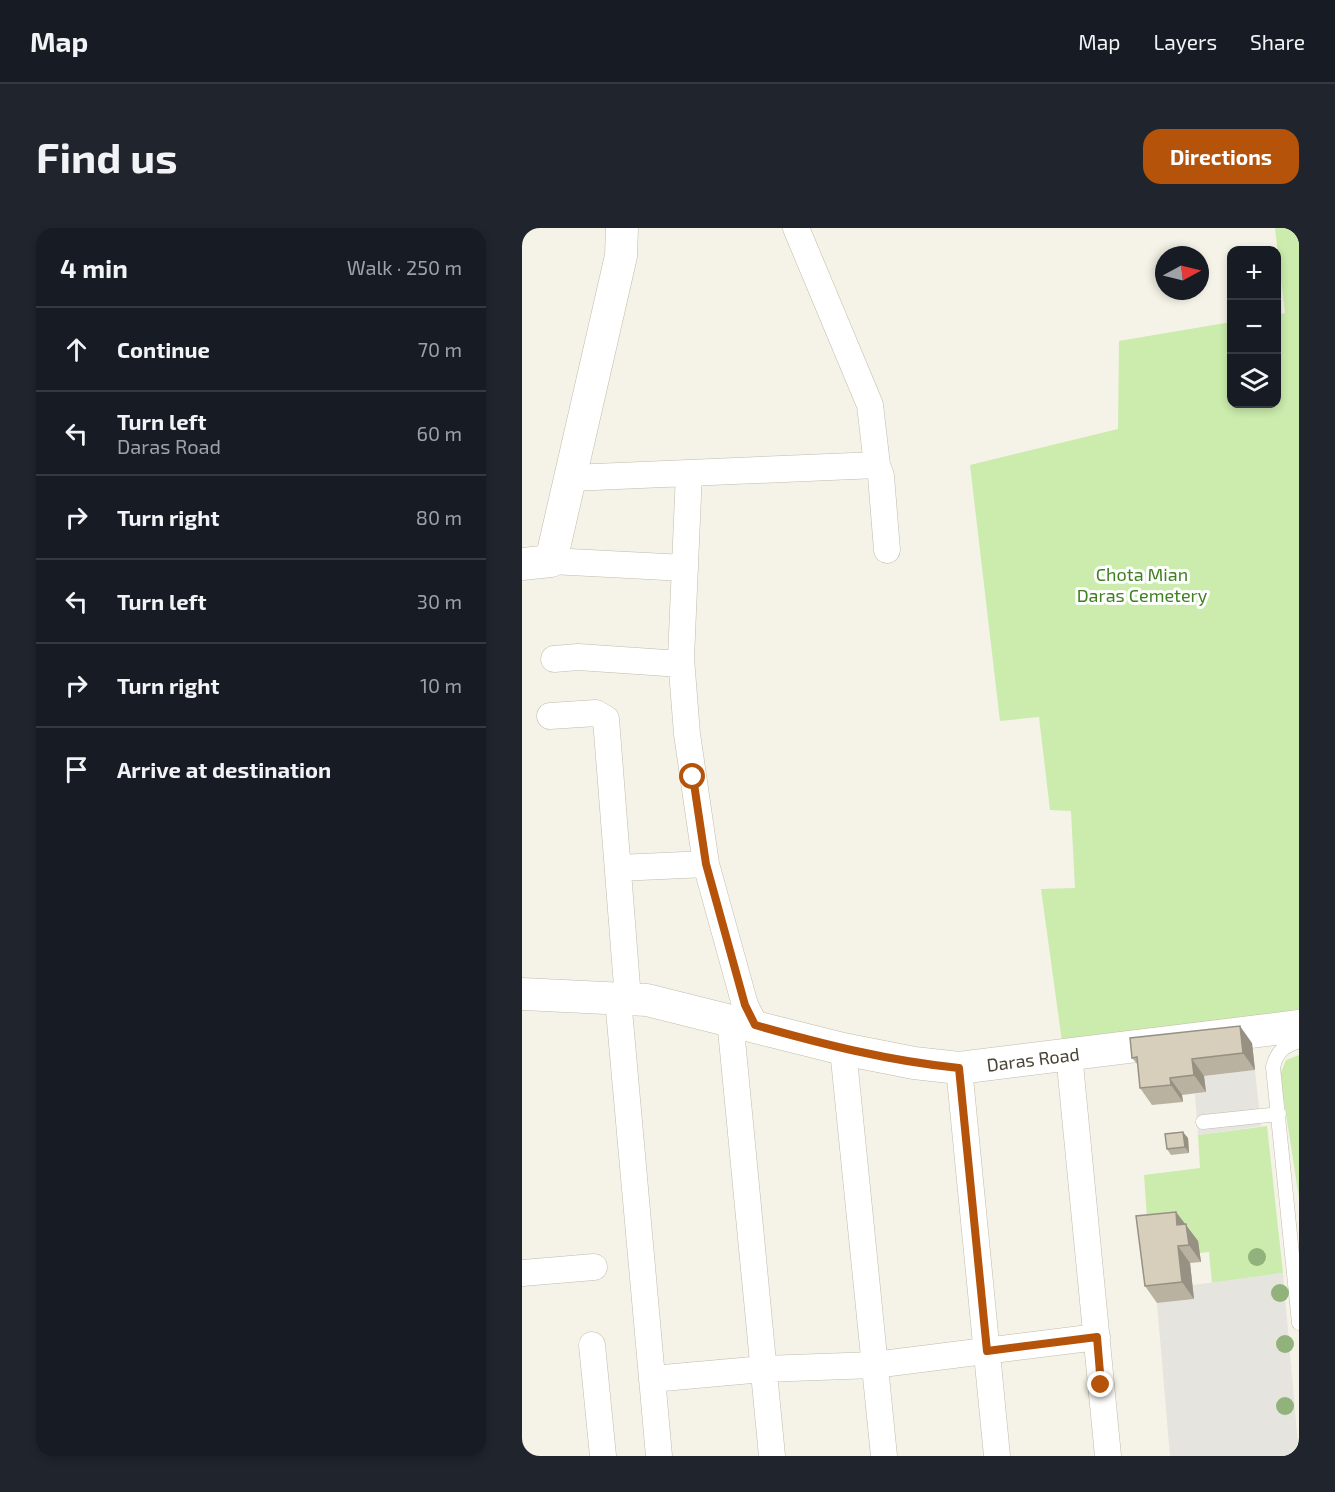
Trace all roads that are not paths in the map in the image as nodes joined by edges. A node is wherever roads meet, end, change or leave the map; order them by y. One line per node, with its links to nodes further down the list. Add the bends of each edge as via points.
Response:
1 (622, 228): 5 (street, via 621,256)
2 (796, 228): 3 (street, via 870,405)
3 (877, 465): 4 (street); 6 (street)
4 (689, 473): 5 (street); 8 (street)
5 (571, 478): 7 (street)
6 (887, 550)
7 (537, 562): 8 (street)
8 (685, 568): 10 (street)
9 (554, 659): 10 (street)
10 (681, 664): 12 (street)
11 (550, 716): 13 (street, via 596,713 606,719)
12 (706, 864): 13 (street); 16 (street, via 745,1005)
13 (618, 868): 15 (street)
14 (522, 994): 15 (street, Daras Road)
15 (623, 999): 16 (street, Daras Road, via 647,1000); 32 (street)
16 (742, 1022): 19 (street, Daras Road); 31 (street)
17 (1299, 1026): 20 (street, Daras Road)
18 (1299, 1041): 22 (lane, via 1284,1046 1276,1056 1273,1067)
19 (843, 1049): 21 (street, Daras Road); 30 (street)
20 (1069, 1054): 21 (street, Daras Road); 27 (street)
21 (959, 1068): 29 (street)
22 (1279, 1114): 23 (lane); 26 (lane)
23 (1203, 1122)
24 (594, 1267): 25 (street)
25 (522, 1274)
26 (1299, 1323)
27 (1097, 1337): 29 (street); 38 (street)
28 (592, 1345): 33 (street)
29 (987, 1351): 30 (street); 37 (street)
30 (874, 1365): 31 (street); 36 (street)
31 (764, 1369): 32 (street); 35 (street)
32 (652, 1379): 34 (street)
33 (603, 1456)
34 (658, 1456)
35 (772, 1456)
36 (884, 1456)
37 (998, 1456)
38 (1108, 1456)

